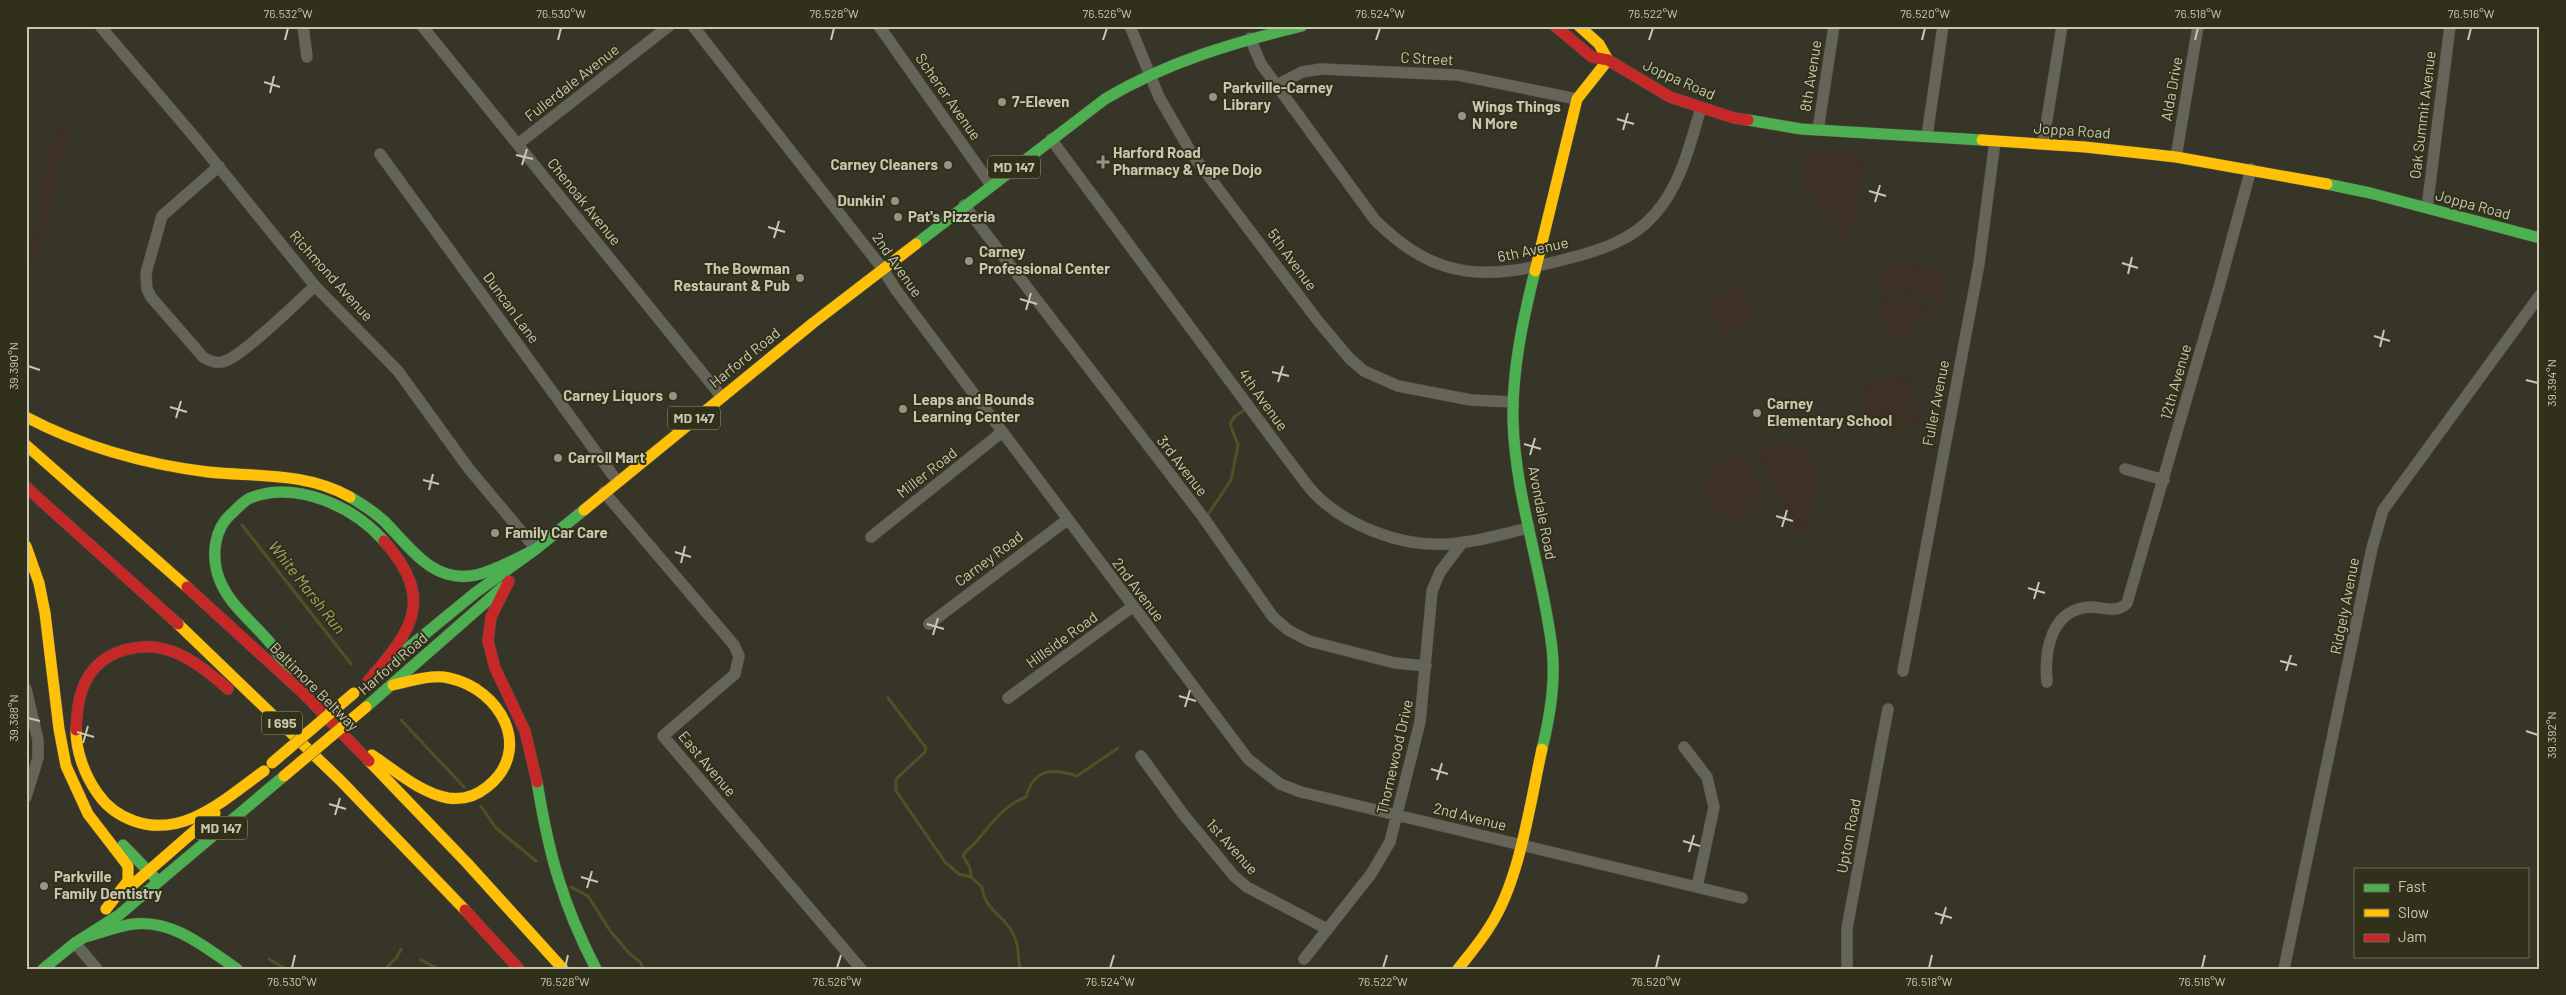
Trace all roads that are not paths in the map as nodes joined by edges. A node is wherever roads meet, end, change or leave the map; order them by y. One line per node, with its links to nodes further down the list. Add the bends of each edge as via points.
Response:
1 (100, 26): 31 (street, Richmond Avenue)
2 (303, 26): 17 (street)
3 (422, 26): 27 (street, Chenoak Avenue)
4 (669, 26): 27 (street, Fullerdale Avenue)
5 (693, 26): 38 (street, 2nd Avenue)
6 (880, 26): 33 (street, Scherer Avenue)
7 (1130, 26): 19 (street, 5th Avenue)
8 (1302, 26): 16 (main road, MD 147)
9 (1555, 26): 18 (main road, Joppa Road, via 1592,57)
10 (1579, 26): 18 (main road, Joppa Road, via 1599,44)
11 (1834, 26): 23 (street, 8th Avenue)
12 (1943, 26): 24 (street)
13 (2062, 26): 28 (street)
14 (2198, 26): 30 (street, Alda Drive)
15 (2450, 26): 35 (street, Oak Summit Avenue)
16 (1250, 38): 19 (main road, MD 147, via 1184,58); 20 (street, 6th Avenue, via 1254,51)
17 (308, 57)
18 (1608, 60): 21 (main road, Avondale Road); 22 (main road, Joppa Road, via 1650,86)
19 (1149, 73): 25 (main road, MD 147, via 1105,99); 42 (street, 5th Avenue, via 1192,154 1350,359 1364,371 1398,386 1462,399)
20 (1277, 85): 21 (street, C Street, via 1302,72 1321,69 1437,74 1474,78); 37 (street, 6th Avenue, via 1375,220 1404,246 1434,262 1473,273 1503,273)
21 (1577, 99): 37 (main road, Avondale Road)
22 (1700, 108): 23 (main road, Joppa Road, via 1761,124); 37 (street, 6th Avenue, via 1677,182 1645,224 1615,244)
23 (1818, 130): 24 (main road, Joppa Road)
24 (1927, 136): 26 (main road, Joppa Road)
25 (1051, 139): 33 (main road, MD 147); 54 (street, 4th Avenue, via 1315,493 1353,521 1398,539 1423,544)
26 (1995, 141): 28 (main road, Joppa Road); 61 (street, Fuller Avenue, via 1979,264)
27 (518, 144): 41 (street, Chenoak Avenue)
28 (2043, 144): 30 (main road, Joppa Road)
29 (380, 154): 48 (street, Duncan Lane)
30 (2176, 157): 32 (main road, Joppa Road)
31 (219, 166): 39 (street, Richmond Avenue); 39 (street, via 162,216 146,274 150,297 203,357 224,362 239,353)
32 (2251, 169): 35 (main road, Joppa Road); 47 (street, 12th Avenue)
33 (991, 185): 34 (main road, MD 147)
34 (964, 205): 38 (main road, MD 147); 60 (street, 3rd Avenue, via 1202,517 1273,617 1309,641 1395,663)
35 (2427, 208): 36 (main road, Joppa Road)
36 (2540, 238)
37 (1536, 267): 42 (main road, Avondale Road, via 1520,332)
38 (882, 268): 41 (main road, Harford Road / MD 147); 44 (street, 2nd Avenue)
39 (315, 286): 56 (street, Richmond Avenue, via 398,371 470,468)
40 (2540, 295): 99 (street, Ridgely Avenue, via 2383,510 2372,548)
41 (721, 396): 48 (main road, Harford Road / MD 147)
42 (1513, 402): 52 (main road, Avondale Road, via 1517,462)
43 (26, 417): 56 (main road, via 85,444 154,464 289,477 327,486 376,515 426,565 454,576 478,575)
44 (1002, 432): 51 (street, 2nd Avenue); 53 (street, Miller Road)
45 (26, 444): 66 (main road, Baltimore Beltway / I 695)
46 (2125, 469): 47 (street)
47 (2164, 480): 63 (street, 12th Avenue, via 2127,603 2115,610 2100,607 2080,609 2061,620 2050,637)
48 (617, 481): 50 (main road, Harford Road / MD 147)
49 (26, 487): 80 (main road, I 695, via 100,551)
50 (604, 492): 56 (main road, Harford Road / MD 147); 96 (street, East Avenue, via 739,656 736,674 663,736)
51 (1067, 520): 58 (street, 2nd Avenue); 59 (street, Carney Road)
52 (1529, 528): 54 (street, 4th Avenue); 81 (main road, Avondale Road, via 1552,649 1553,694)
53 (871, 537)
54 (1462, 543): 60 (street, Thornewood Drive, via 1433,586 1428,609)
55 (26, 546): 78 (main road, via 45,613 63,754)
56 (536, 549): 57 (main road, Harford Road / MD 147); 62 (main road, Harford Road / MD 147, via 474,592)
57 (509, 581): 64 (main road, Harford Road / MD 147); 95 (main road, via 488,626 490,658 528,742 550,856 567,909)
58 (1132, 607): 68 (street, Hillside Road); 79 (street, 2nd Avenue, via 1248,760 1264,774 1301,792)
59 (929, 624)
60 (1426, 666): 79 (street, Thornewood Drive, via 1420,722)
61 (1903, 671)
62 (368, 682): 66 (main road, via 401,642 409,627 415,595 407,571 382,539 351,514 317,497 274,490 250,497 227,518 215,544 215,564 222,588 230,601 271,644); 74 (main road, Harford Road / MD 147, bridge)
63 (2047, 682)
64 (392, 684): 70 (main road, via 449,678 487,696 503,716 511,742 507,762 496,781 474,796 445,797); 83 (main road, Harford Road / MD 147, bridge)
65 (26, 689): 77 (street, via 38,740 38,758)
66 (303, 693): 70 (main road, Baltimore Beltway / I 695)
67 (236, 697): 74 (main road, via 207,672 168,649 143,646 118,651 98,665 81,694 77,736 85,772 98,797 115,814 141,825 155,826 174,825 193,818)
68 (1008, 698)
69 (1888, 709): 98 (street, Upton Road, via 1847,928)
70 (346, 739): 94 (main road, Baltimore Beltway / I 695)
71 (282, 742): 75 (main road)
72 (1684, 747): 84 (street, via 1707,778 1714,807)
73 (1140, 756): 87 (street, 1st Avenue, via 1234,876 1247,887)
74 (268, 767): 82 (main road, Harford Road / MD 147)
75 (312, 772)
76 (336, 793): 80 (main road)
77 (26, 796)
78 (83, 804): 82 (main road); 86 (main road, via 128,866 128,881)
79 (1398, 815): 81 (street, 2nd Avenue); 87 (street, Thornewood Drive, via 1390,842 1371,874)
80 (378, 819): 93 (main road, I 695)
81 (1521, 844): 84 (street, 2nd Avenue); 97 (main road, Avondale Road, via 1500,908)
82 (148, 870): 83 (main road); 86 (main road, Harford Road / MD 147)
83 (158, 881): 88 (main road, Harford Road / MD 147, via 120,915)
84 (1697, 887): 85 (street, 2nd Avenue)
85 (1742, 898)
86 (106, 909): 88 (main road, Harford Road / MD 147)
87 (1327, 929): 89 (street, Thornewood Drive)
88 (80, 940): 90 (main road, Harford Road / MD 147); 91 (street); 92 (main road, via 134,924 164,926 180,932)
89 (1304, 959)
90 (43, 969)
91 (97, 969)
92 (237, 969)
93 (519, 969)
94 (563, 969)
95 (596, 969)
96 (860, 969)
97 (1458, 969)
98 (1847, 969)
99 (2284, 969)

